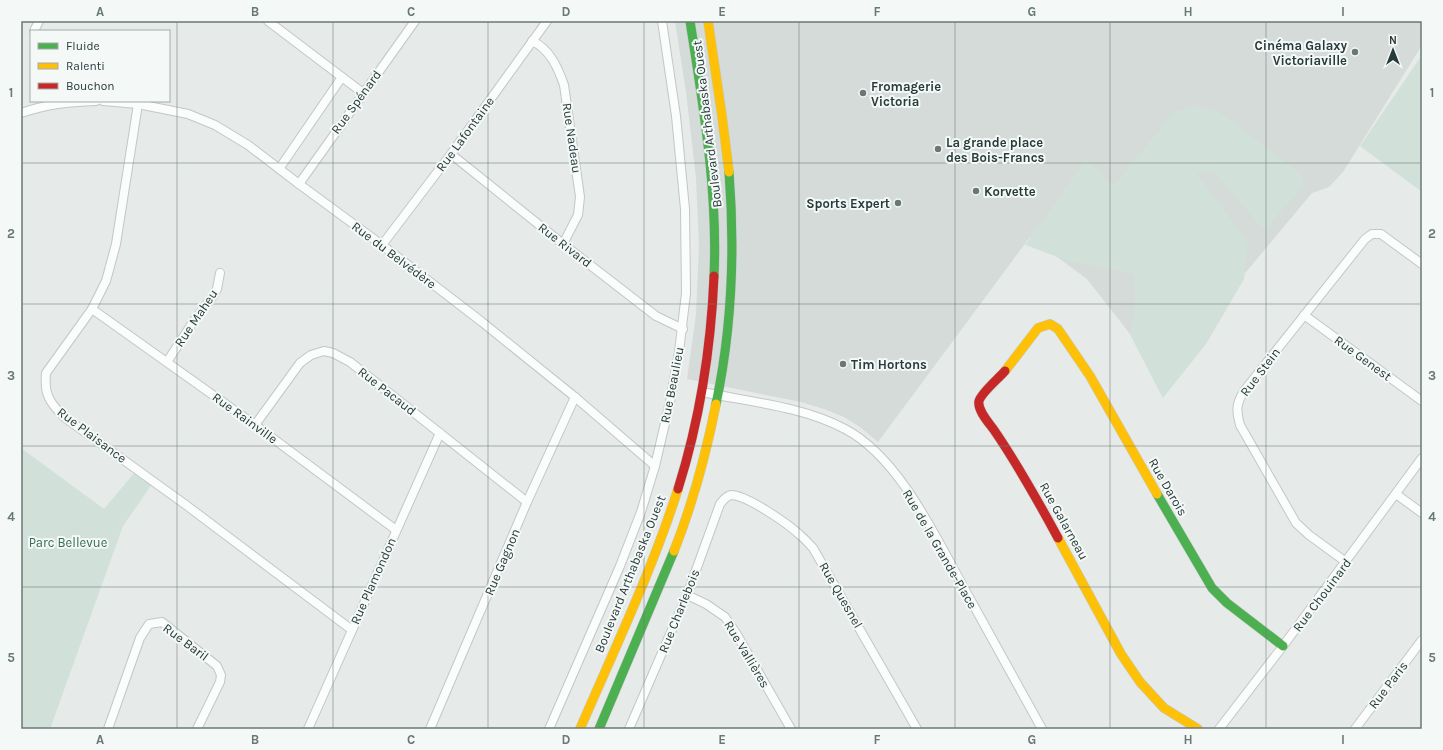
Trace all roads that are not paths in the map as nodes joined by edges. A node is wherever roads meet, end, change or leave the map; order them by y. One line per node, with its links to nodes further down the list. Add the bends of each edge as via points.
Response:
1 (39, 21): 8 (street)
2 (268, 21): 10 (street)
3 (415, 21): 11 (street, Rue Spénard)
4 (547, 21): 9 (street, Rue Lafontaine)
5 (662, 21): 27 (street, Rue Beaulieu, via 686,209 686,293)
6 (690, 21): 29 (main road, Boulevard Arthabaska Ouest, via 713,184 715,229 712,318)
7 (708, 21): 30 (main road, Boulevard Arthabaska Ouest, via 726,146 731,211 732,267 729,317)
8 (34, 30)
9 (532, 41): 17 (street, Rue Lafontaine); 20 (street, Rue Nadeau, via 548,53 558,68 564,85 580,197 578,215)
10 (342, 77): 11 (street); 18 (street, Rue Spénard)
11 (363, 93): 19 (street, Rue Spénard)
12 (69, 102): 14 (street)
13 (115, 102): 15 (street, Rue du Belvédère)
14 (45, 103): 16 (street)
15 (138, 104): 18 (street, Rue du Belvédère, via 188,114 215,125 248,145); 24 (street, Rue Plaisance, via 113,259 106,282)
16 (21, 113)
17 (451, 154): 20 (street, Rue Rivard); 21 (street, Rue Lafontaine)
18 (279, 169): 19 (street, Rue du Belvédère)
19 (299, 184): 21 (street, Rue du Belvédère)
20 (563, 244): 27 (street, Rue Rivard, via 656,316)
21 (382, 245): 31 (street, Rue du Belvédère)
22 (1422, 264): 25 (street, Rue Stein, via 1381,234 1372,234 1365,238)
23 (220, 273): 28 (street, Rue Maheu, via 213,296)
24 (92, 309): 28 (street, Rue Rainville); 44 (street, Rue Plaisance, via 46,373 45,385 51,403 64,416)
25 (1304, 315): 32 (street, Rue Genest); 42 (street, Rue Stein, via 1244,391 1238,401 1236,412 1240,425 1296,522 1309,536)
26 (1050, 324): 46 (main road, Rue Darois, via 1058,329 1090,376 1212,588 1227,603); 58 (main road, Rue Galarneau, via 1038,328 1006,370 983,394 980,409 1036,497 1121,654 1140,682 1164,708)
27 (683, 329): 36 (street, Rue Beaulieu)
28 (167, 362): 33 (street, Rue Rainville)
29 (702, 392): 30 (street, Rue de la Grande-Place); 53 (main road, Boulevard Arthabaska Ouest, via 676,496 659,543)
30 (718, 395): 54 (main road, Boulevard Arthabaska Ouest, via 710,435 688,512); 57 (street, Rue de la Grande-Place, via 813,416 844,428 879,455 910,494)
31 (575, 396): 36 (street, Rue du Belvédère); 39 (street, Rue Gagnon)
32 (1422, 401)
33 (255, 425): 34 (street, Rue Pacaud, via 300,363 310,355 324,351 350,362); 41 (street, Rue Rainville)
34 (440, 433): 39 (street, Rue Pacaud); 41 (street, Rue Plamondon)
35 (1422, 458): 37 (street, Rue Chouinard)
36 (655, 466): 52 (street, Rue Beaulieu, via 620,566)
37 (1396, 494): 40 (street); 42 (street, Rue Chouinard)
38 (731, 495): 43 (street, Rue Charlebois, via 724,498 720,504); 56 (street, Rue Quesnel, via 749,500 786,524 813,548)
39 (527, 502): 51 (street, Rue Gagnon)
40 (1422, 513)
41 (396, 530): 44 (street, Rue Plamondon)
42 (1346, 562): 46 (street, Rue Chouinard)
43 (687, 595): 47 (street, Rue Charlebois); 55 (street, Rue Vallières, via 725,617)
44 (352, 630): 50 (street, Rue Plamondon)
45 (1422, 640): 60 (street, Rue Paris)
46 (1284, 646): 59 (street, Rue Chouinard)
47 (633, 728)
48 (108, 729): 49 (street, Rue Baril, via 140,638 149,624 162,622 217,666 221,675)
49 (197, 729)
50 (308, 729)
51 (430, 729)
52 (549, 729)
53 (580, 729)
54 (599, 729)
55 (791, 729)
56 (917, 729)
57 (1042, 729)
58 (1198, 729)
59 (1219, 729)
60 (1355, 729)

